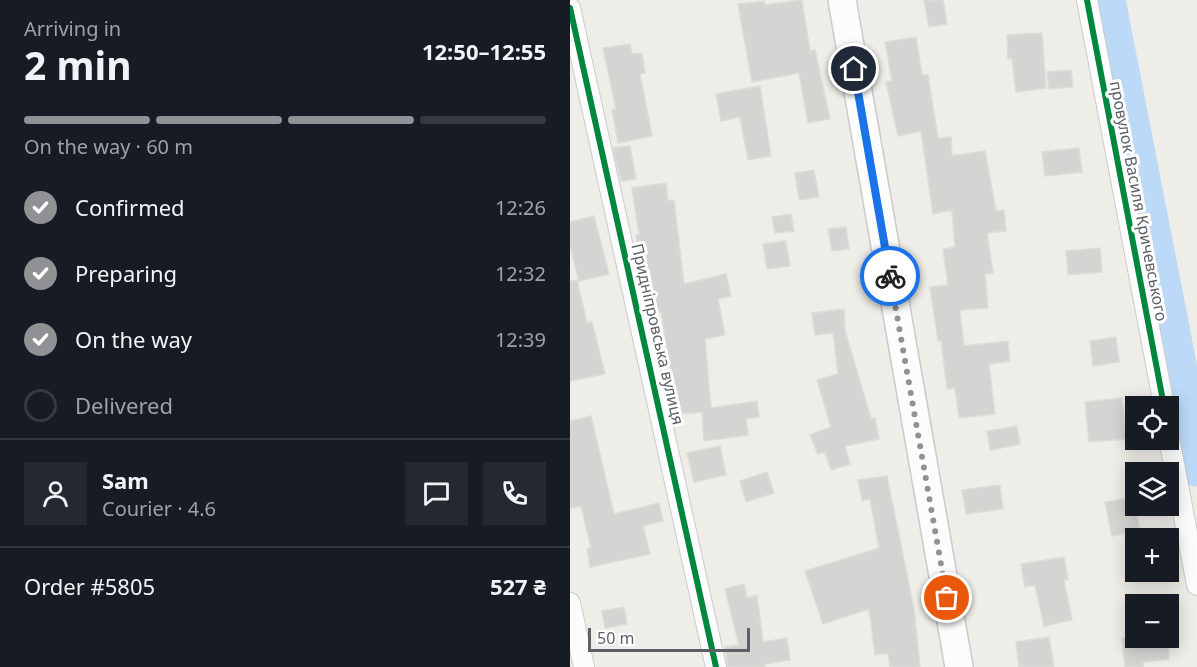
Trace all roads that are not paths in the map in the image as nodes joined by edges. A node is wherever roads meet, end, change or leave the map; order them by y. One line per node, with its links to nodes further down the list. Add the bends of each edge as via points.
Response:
1 (842, 0): 10 (main road)
2 (1087, 0): 4 (street, провулок Василя Кричевського)
3 (570, 8): 9 (street, Придніпровська вулиця)
4 (1162, 396)
5 (1171, 450): 6 (street)
6 (1197, 585)
7 (570, 603): 8 (street)
8 (584, 667)
9 (716, 667)
10 (959, 667)

